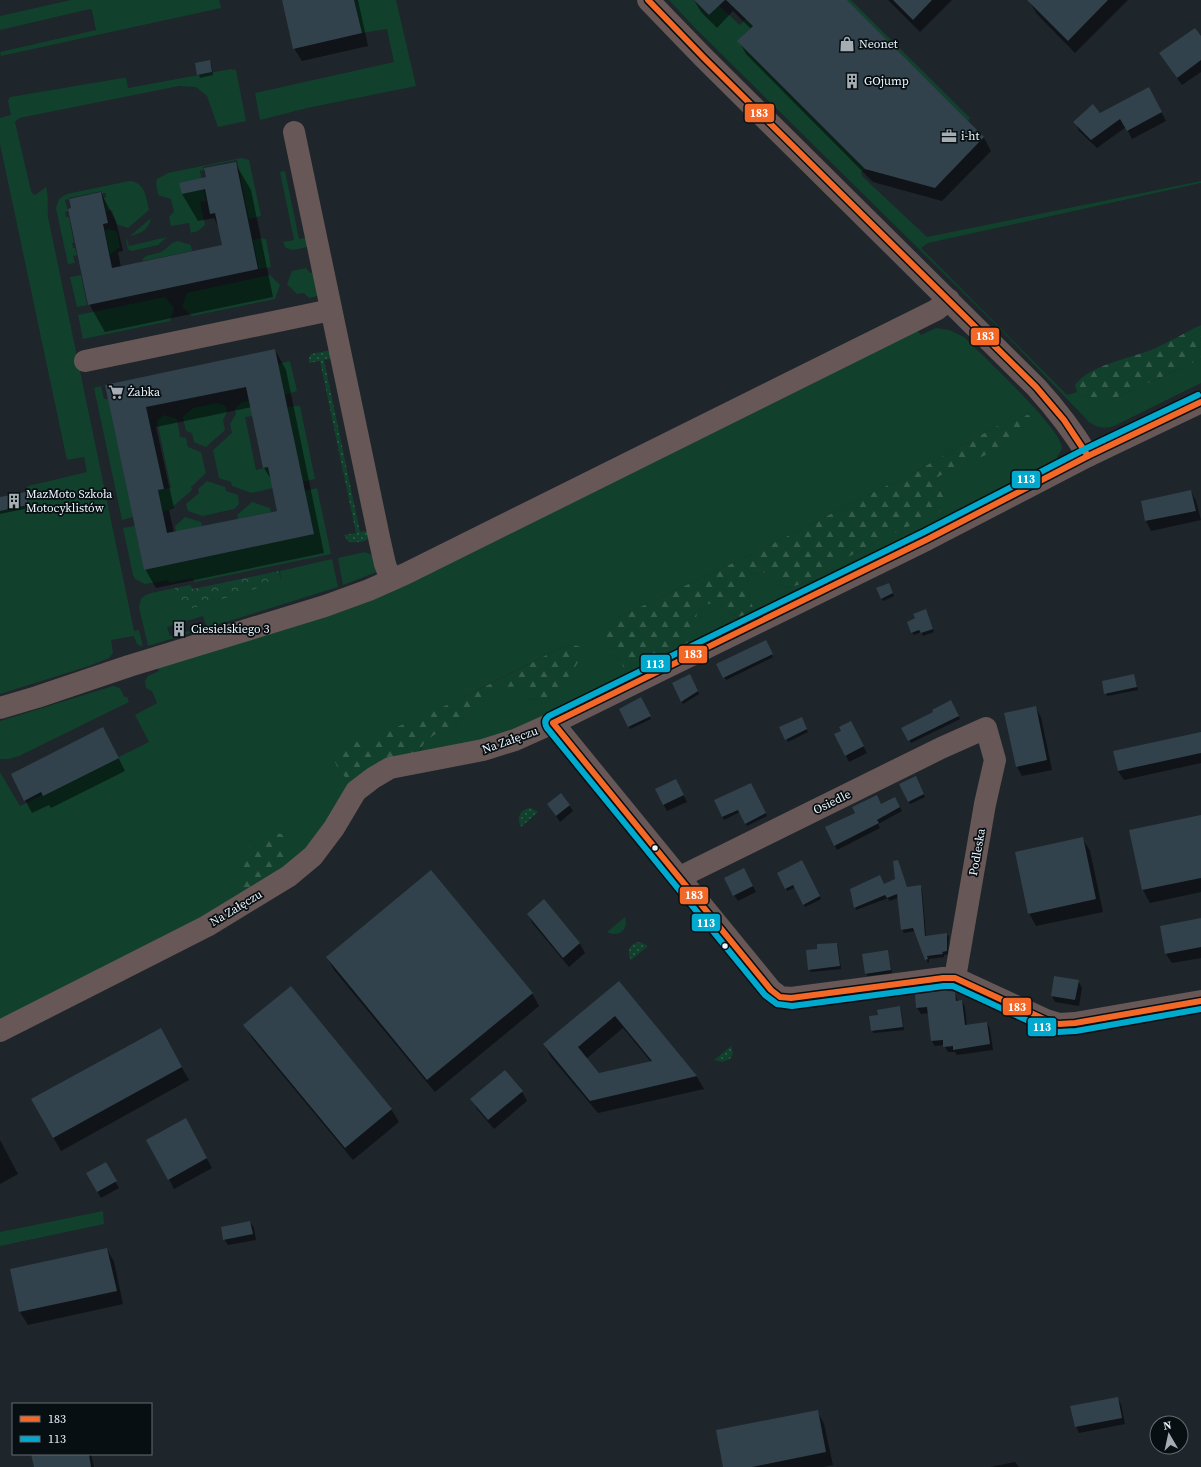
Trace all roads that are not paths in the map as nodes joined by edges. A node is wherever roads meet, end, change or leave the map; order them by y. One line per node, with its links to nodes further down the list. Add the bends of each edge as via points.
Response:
1 (648, 0): 3 (street)
2 (294, 132): 4 (street)
3 (949, 300): 7 (street, via 1055,408); 8 (street, via 929,314)
4 (331, 310): 5 (street); 8 (street, via 381,550)
5 (85, 361)
6 (1201, 402): 7 (street, Na Załęczu)
7 (1088, 456): 10 (street, Na Załęczu, via 921,542)
8 (391, 580): 9 (street, via 325,606)
9 (0, 708)
10 (553, 723): 12 (street); 15 (street, Na Załęczu, via 515,740 483,750 390,768 356,791 334,828 313,856 289,876 207,926)
11 (986, 728): 12 (street, Osiedle); 13 (street, Podleska, via 995,760)
12 (680, 877): 13 (street, via 771,990 780,997 791,998)
13 (955, 978): 14 (street, via 1059,1024)
14 (1201, 1001)
15 (0, 1031)

